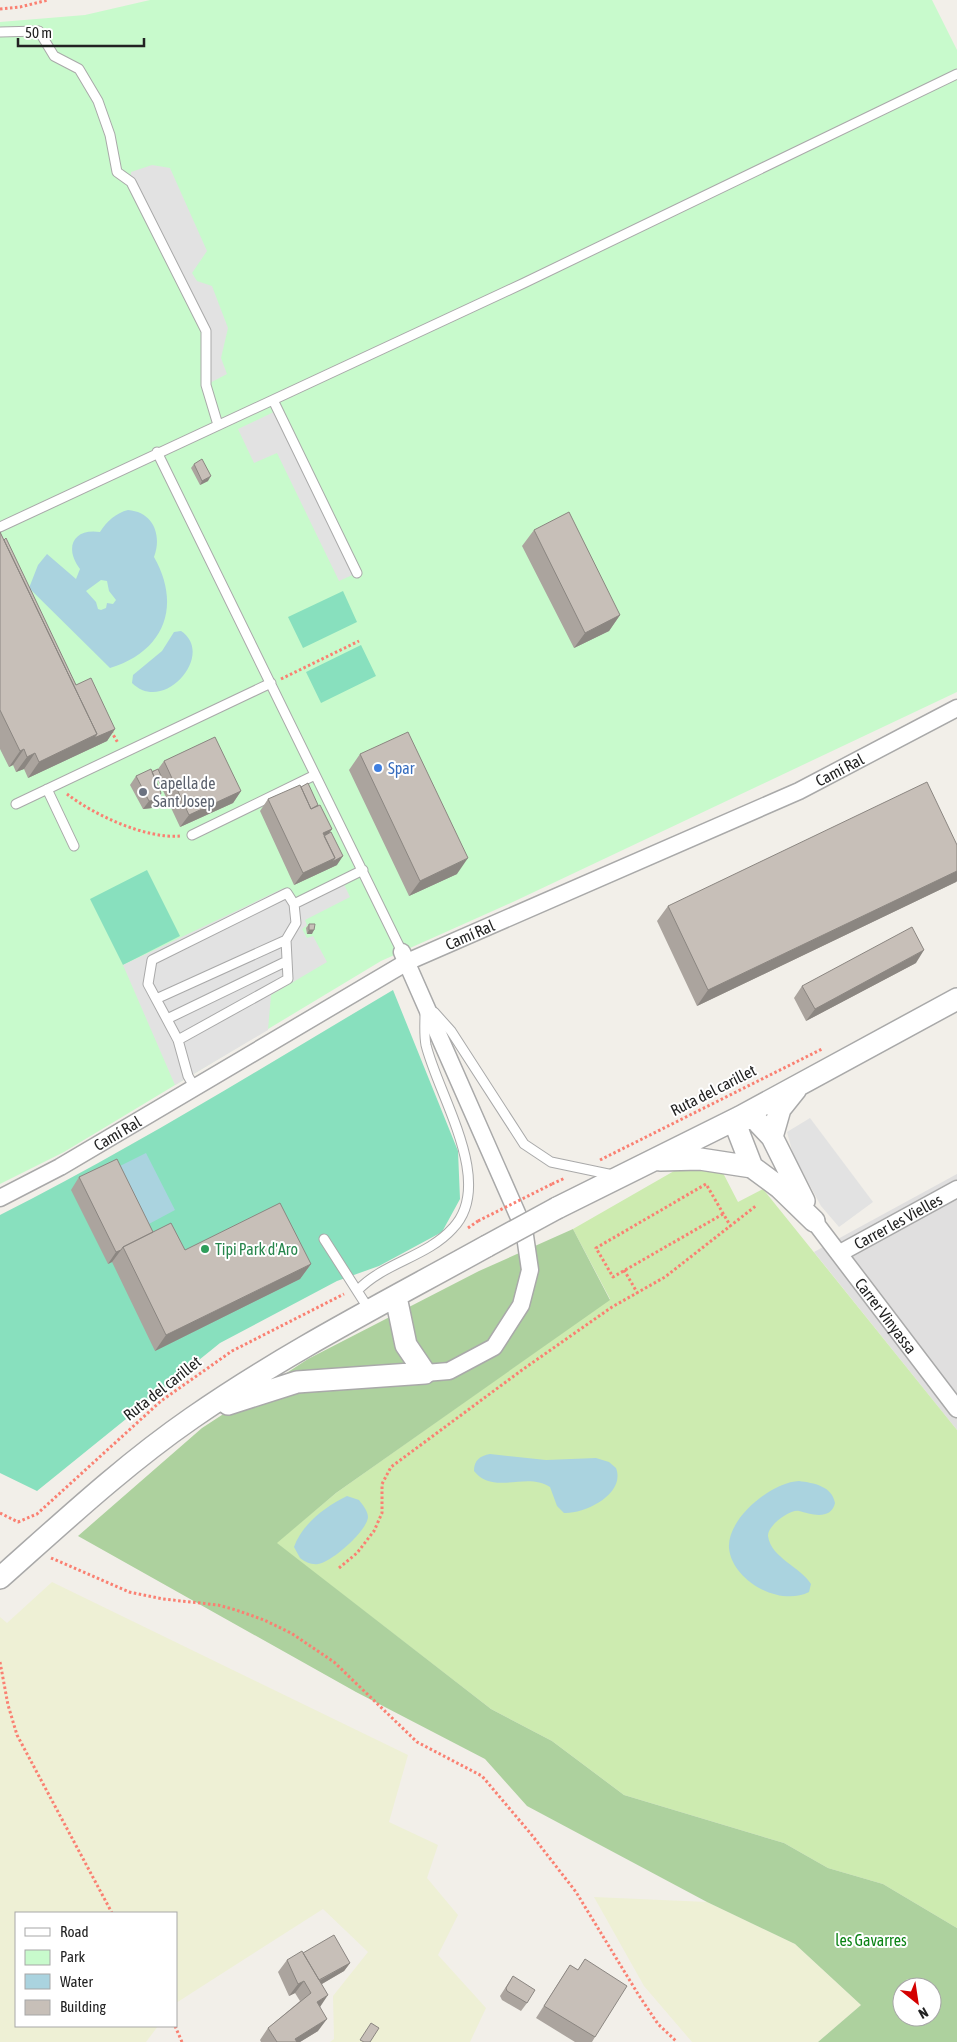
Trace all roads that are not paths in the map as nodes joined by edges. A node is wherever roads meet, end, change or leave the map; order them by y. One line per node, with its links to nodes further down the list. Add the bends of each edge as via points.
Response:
1 (0, 32): 4 (lane, via 39,31 54,56 79,69 98,101 110,134 117,172 131,182 206,331 206,385)
2 (957, 74): 3 (lane)
3 (273, 400): 4 (lane); 7 (lane)
4 (218, 425): 5 (lane)
5 (157, 452): 6 (lane); 8 (lane)
6 (0, 527)
7 (357, 573)
8 (271, 683): 10 (lane); 11 (lane)
9 (957, 708): 18 (street, Camí Ral, via 798,791)
10 (315, 774): 13 (lane); 15 (lane)
11 (52, 787): 12 (lane); 14 (lane)
12 (16, 804)
13 (192, 835)
14 (74, 846)
15 (363, 870): 16 (lane); 18 (lane)
16 (294, 904): 17 (lane, via 296,923); 20 (lane, via 286,894 152,960 148,984)
17 (286, 940): 19 (lane); 20 (lane)
18 (405, 957): 22 (street); 26 (street, Camí Ral)
19 (287, 961): 23 (lane); 24 (lane, via 288,979)
20 (156, 999): 23 (lane)
21 (957, 999): 25 (street)
22 (424, 1002): 31 (lane, via 451,1031 524,1144 551,1162); 37 (lane, via 426,1044 470,1176 468,1205 454,1228 435,1244 371,1276); 40 (street, via 524,1229 530,1270 521,1304 494,1347 449,1372)
23 (167, 1019): 24 (lane)
24 (178, 1040): 26 (lane, via 188,1076)
25 (800, 1084): 27 (street); 28 (street, via 780,1109)
26 (195, 1088): 33 (street, Camí Ral)
27 (740, 1117): 28 (street, via 755,1119); 29 (street); 30 (street, via 738,1131)
28 (772, 1137): 34 (street)
29 (652, 1161): 30 (street, via 700,1158); 31 (street)
30 (752, 1167): 34 (street, via 779,1187)
31 (621, 1176): 38 (street, bridge)
32 (957, 1189): 36 (street, Carrer les Vielles)
33 (0, 1198)
34 (814, 1222): 36 (street, Carrer Vinyassa)
35 (324, 1239): 37 (lane)
36 (840, 1253): 41 (street, Carrer Vinyassa)
37 (358, 1290): 39 (lane)
38 (396, 1297): 39 (street); 40 (street, via 406,1345)
39 (370, 1311): 42 (street, via 242,1385)
40 (425, 1373): 42 (street, via 297,1382 234,1401)
41 (956, 1405)
42 (191, 1419): 43 (street, via 152,1447)
43 (0, 1578)

